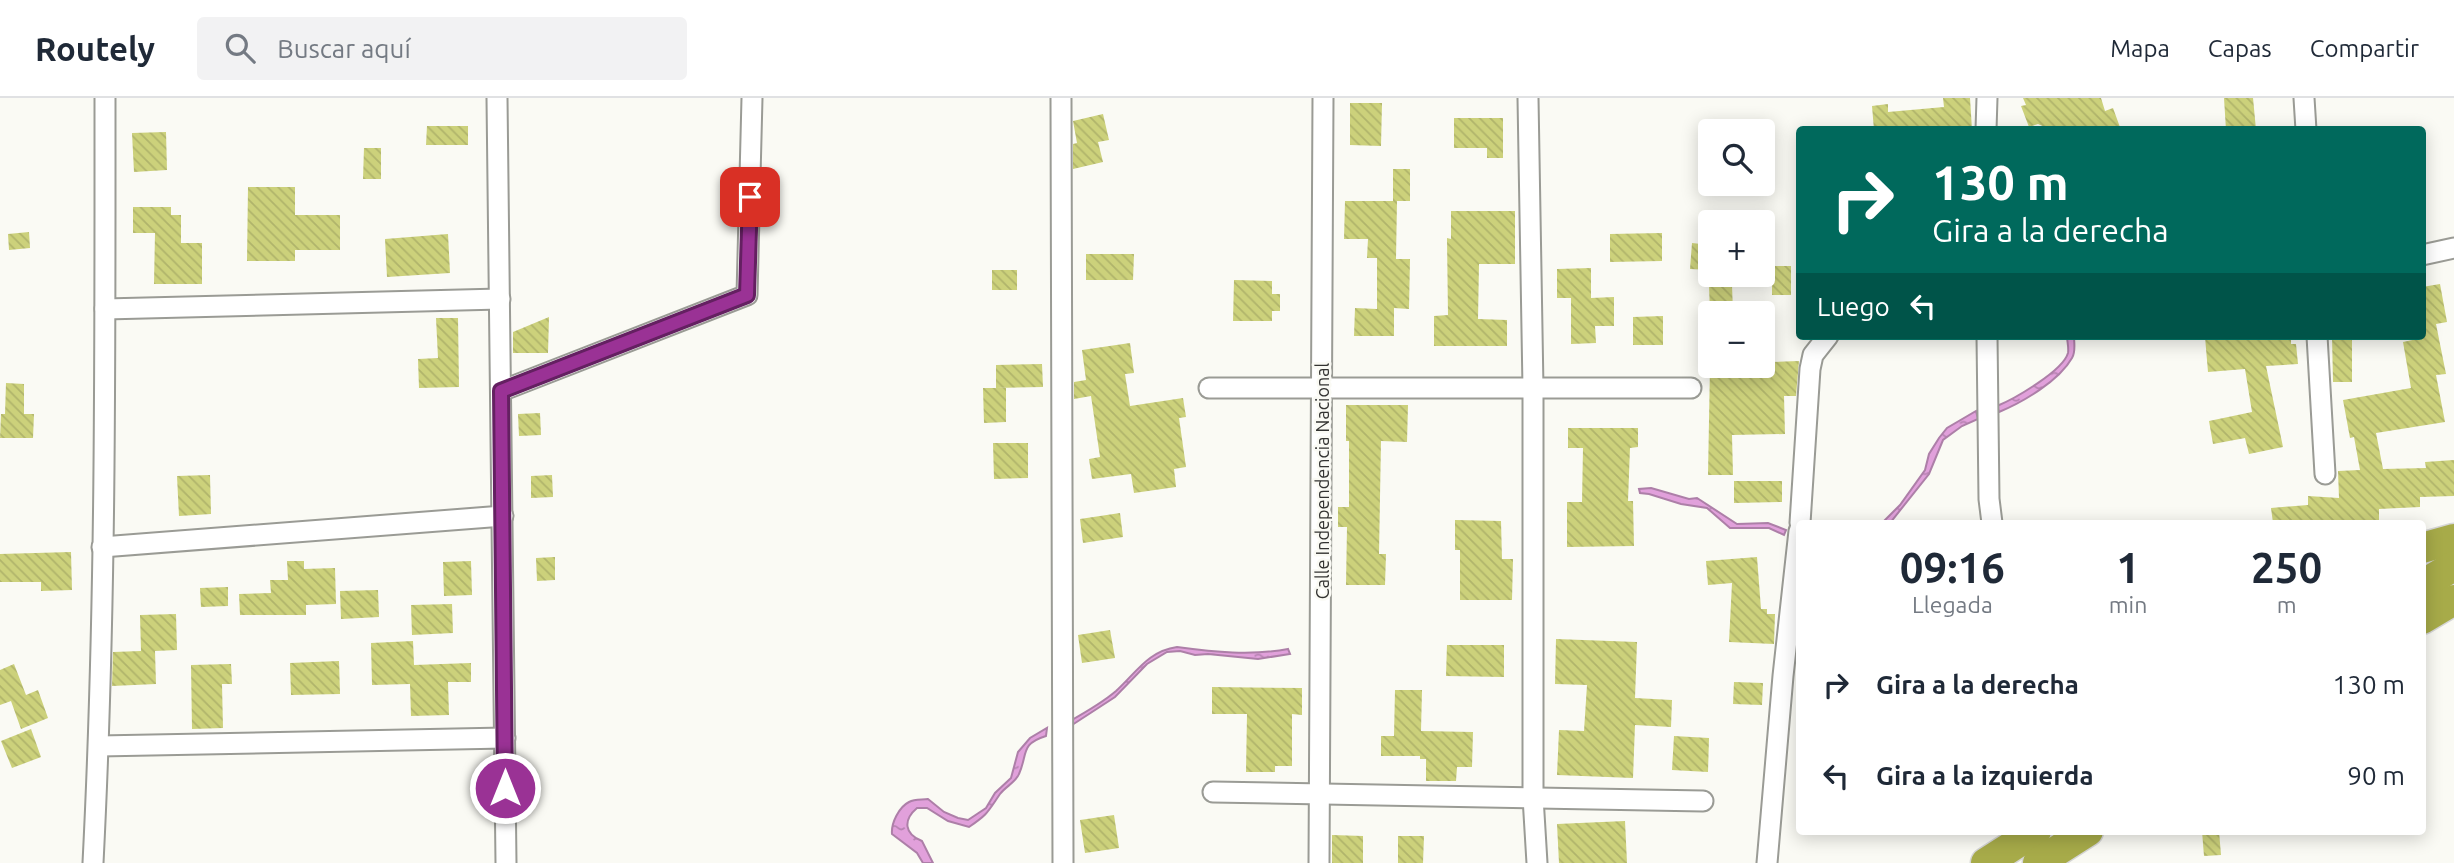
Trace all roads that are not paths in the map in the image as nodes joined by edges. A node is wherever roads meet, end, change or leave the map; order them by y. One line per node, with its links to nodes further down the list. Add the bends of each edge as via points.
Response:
1 (105, 98): 14 (street)
2 (497, 98): 13 (street)
3 (752, 98): 22 (street, via 747,295)
4 (1061, 98): 45 (street)
5 (1323, 98): 19 (street, Calle Independencia Nacional)
6 (1528, 98): 20 (street)
7 (1987, 98): 9 (street)
8 (2304, 98): 10 (street)
9 (1986, 126)
10 (2306, 126)
11 (2454, 248): 12 (street)
12 (2426, 254)
13 (500, 299): 14 (street); 22 (street)
14 (105, 309): 28 (street)
15 (1825, 340): 25 (street, via 1813,355 1810,369)
16 (1987, 340): 26 (street)
17 (2317, 340): 23 (street)
18 (1209, 388): 19 (street)
19 (1323, 388): 20 (street); 38 (street, Calle Independencia Nacional)
20 (1533, 388): 21 (street); 39 (street)
21 (1691, 388)
22 (501, 391): 24 (street)
23 (2325, 474)
24 (503, 516): 28 (street); 35 (street)
25 (1800, 520)
26 (1992, 520)
27 (2454, 539): 29 (highway)
28 (102, 547): 36 (street)
29 (2426, 547)
30 (1796, 558): 48 (street)
31 (2454, 566): 32 (highway)
32 (2426, 582)
33 (2454, 600): 34 (highway)
34 (2426, 618)
35 (505, 738): 36 (street); 44 (street)
36 (99, 746): 43 (street)
37 (1213, 792): 38 (street)
38 (1321, 794): 39 (street); 46 (street, Calle Independencia Nacional)
39 (1533, 797): 40 (street); 47 (street)
40 (1703, 801)
41 (2029, 835): 49 (highway)
42 (2082, 835): 50 (highway)
43 (93, 863)
44 (506, 863)
45 (1063, 863)
46 (1319, 863)
47 (1536, 863)
48 (1767, 863)
49 (1986, 863)
50 (2038, 863)

